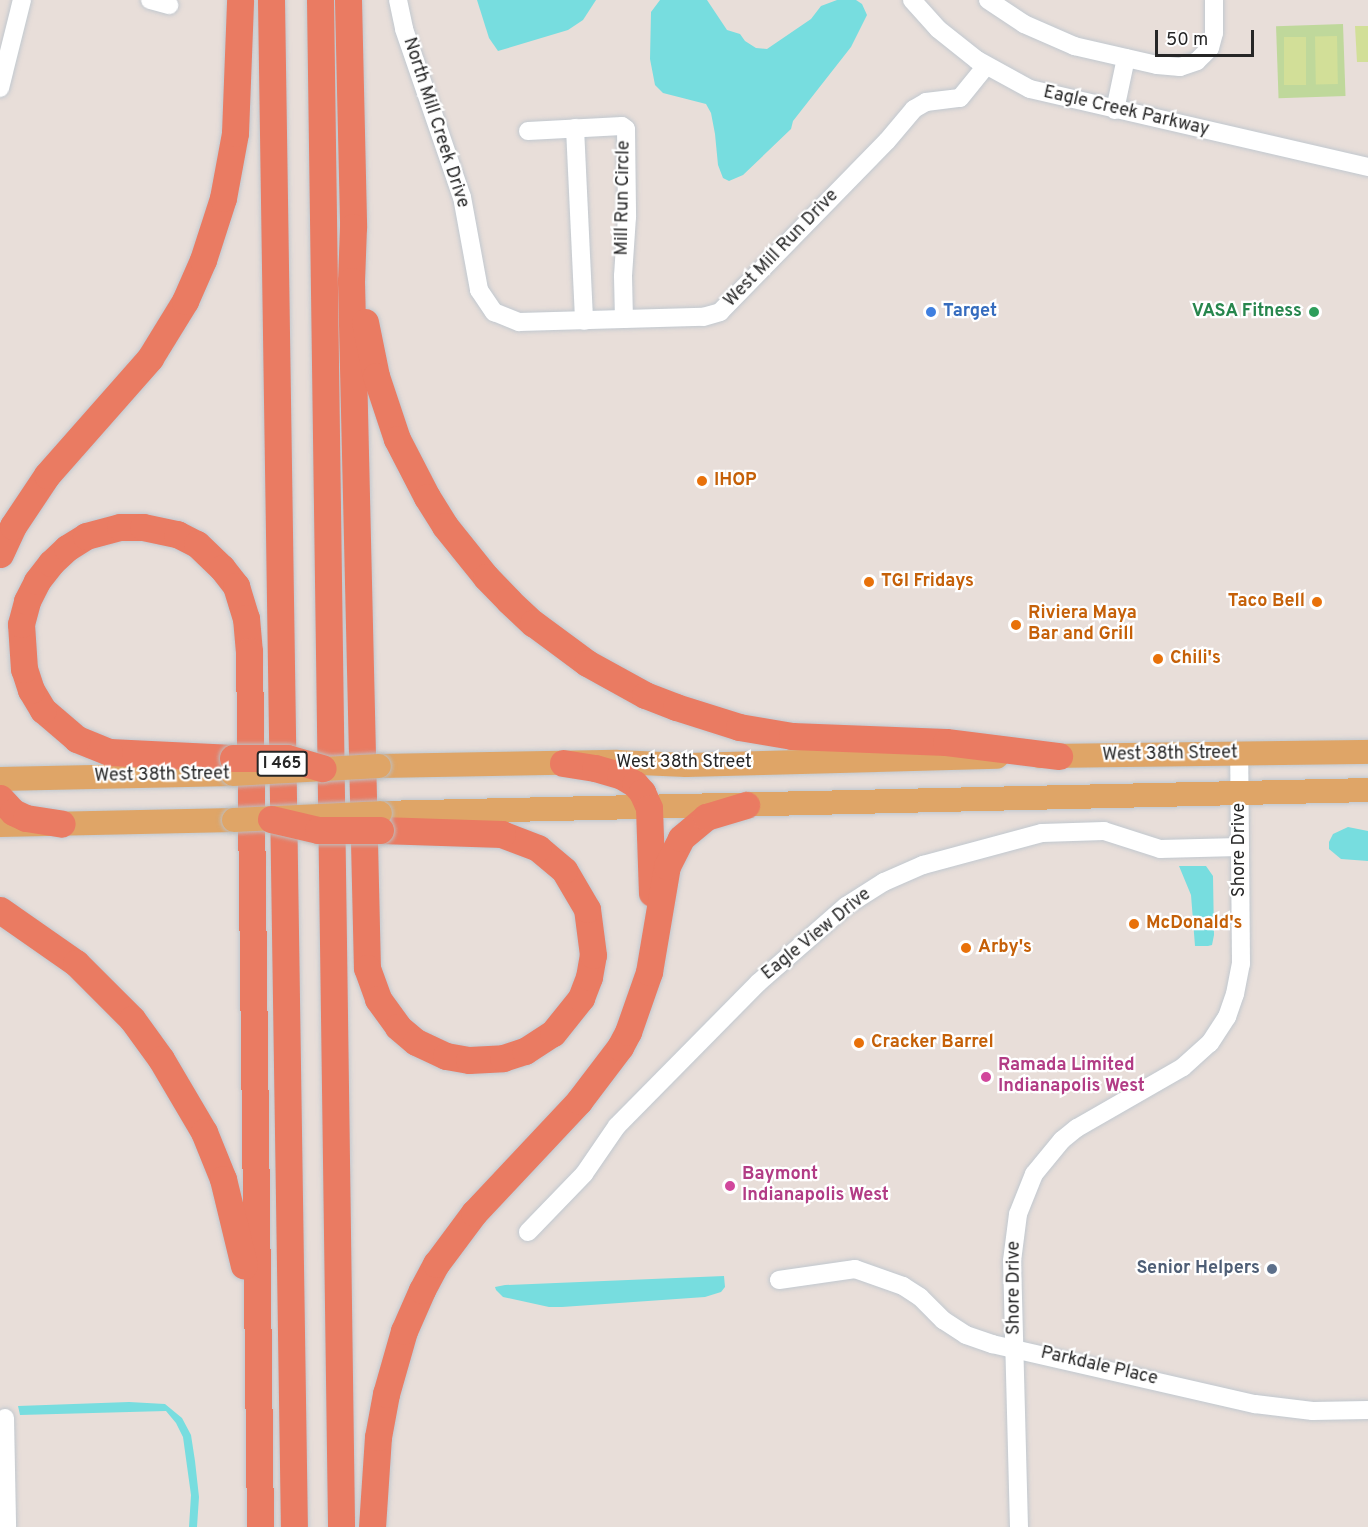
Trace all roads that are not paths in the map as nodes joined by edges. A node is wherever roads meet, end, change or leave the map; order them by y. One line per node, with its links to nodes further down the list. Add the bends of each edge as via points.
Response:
1 (22, 0): 14 (street)
2 (150, 0): 11 (street)
3 (240, 0): 23 (highway, via 234,144 203,261 185,301 150,358 47,475)
4 (271, 0): 51 (highway, I 465)
5 (320, 0): 52 (highway, I 465)
6 (348, 0): 19 (highway)
7 (398, 0): 20 (street, North Mill Creek Drive, via 404,30 462,197 479,290)
8 (912, 0): 13 (street, Eagle Creek Parkway, via 945,36)
9 (988, 0): 12 (street, via 1046,36)
10 (1214, 0): 12 (street, via 1213,40 1197,61 1180,67)
11 (169, 5)
12 (1126, 58): 15 (street)
13 (986, 66): 15 (street, Eagle Creek Parkway, via 1030,89); 21 (street, West Mill Run Drive, via 960,98 926,102 914,109 720,312 703,317)
14 (0, 88)
15 (1115, 110): 18 (street, Eagle Creek Parkway)
16 (575, 128): 17 (street, Mill Run Circle); 21 (street, Mill Run Circle, via 626,129); 22 (street)
17 (528, 131)
18 (1368, 167)
19 (353, 227): 26 (highway, via 362,306 376,376 411,469 445,526 486,577 559,644 645,694 738,727 809,738 946,742); 37 (highway, via 364,945 369,979 383,1010 398,1027 416,1042 446,1056 469,1060 503,1058 525,1051 553,1033 581,998 593,955 587,909 564,870 538,848 502,834)
20 (494, 312): 22 (street, West Mill Run Drive, via 519,322)
21 (624, 319): 22 (street, West Mill Run Drive)
22 (584, 321)
23 (0, 555)
24 (1368, 752): 25 (main road, West 38th Street)
25 (1239, 754): 26 (main road, West 38th Street); 32 (street, Shore Drive)
26 (1059, 756): 27 (main road, West 38th Street, via 686,765)
27 (563, 763): 29 (main road, West 38th Street, bridge); 35 (highway, via 628,779 642,792)
28 (233, 766): 29 (highway, bridge, via 287,758); 30 (main road, West 38th Street); 46 (highway, via 109,752 77,740 43,710 24,669 21,624 37,581 67,548 87,536 120,527 177,534 215,559 236,586 244,607 249,651)
29 (323, 768)
30 (0, 779)
31 (1368, 790): 32 (main road)
32 (1239, 794): 34 (main road); 40 (street, Shore Drive)
33 (0, 798): 38 (highway, via 13,813)
34 (746, 805): 35 (main road); 42 (highway, via 706,817 681,838 667,866)
35 (649, 808): 37 (main road); 42 (highway, via 651,886)
36 (272, 819): 37 (highway, bridge, via 318,830); 38 (main road, bridge)
37 (380, 822)
38 (62, 824): 39 (main road)
39 (0, 825)
40 (1239, 847): 43 (street, Eagle View Drive, via 1160,849 1104,831 1042,833 923,865 884,882 846,906 759,983 617,1126 584,1174); 45 (street, Shore Drive, via 1241,964 1232,1006 1214,1038 1188,1063 1077,1128 1038,1169 1023,1197 1014,1233)
41 (0, 910): 46 (highway, via 76,963 107,992 132,1019 184,1094 223,1179 236,1227)
42 (657, 930): 53 (highway, via 649,972 620,1047 579,1101 474,1213 422,1290 404,1331 386,1394 378,1437)
43 (528, 1232)
44 (779, 1280): 45 (street, Parkdale Place, via 840,1269 876,1274 903,1286 966,1335)
45 (1016, 1348): 47 (street, Parkdale Place, via 1255,1404 1313,1411); 54 (street, Shore Drive)
46 (257, 1379): 50 (highway)
47 (1368, 1410)
48 (5, 1418): 49 (street)
49 (7, 1527)
50 (260, 1527)
51 (294, 1527)
52 (342, 1527)
53 (372, 1527)
54 (1019, 1527)

